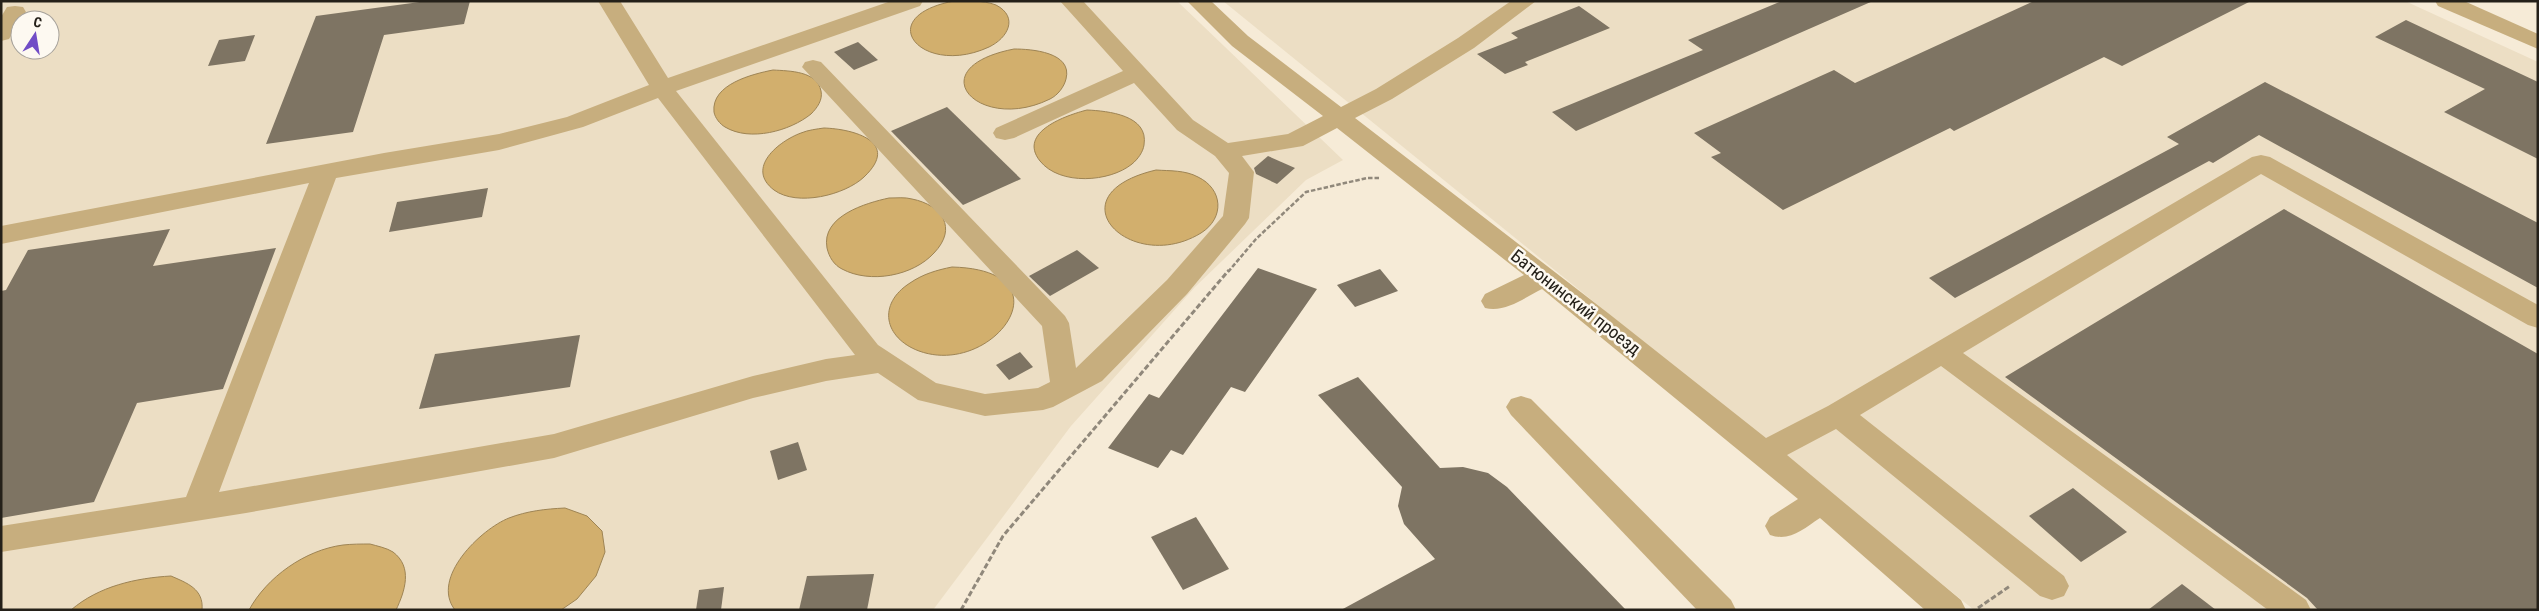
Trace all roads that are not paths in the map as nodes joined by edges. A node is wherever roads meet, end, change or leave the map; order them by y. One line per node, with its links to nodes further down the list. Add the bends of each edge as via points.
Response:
1 (609, 1): 12 (street)
2 (912, 1): 12 (street)
3 (1071, 1): 11 (street)
4 (1198, 1): 13 (street, Батюнинский проезд, via 1240,41)
5 (1525, 1): 13 (street, via 1466,43 1384,94)
6 (2446, 1): 9 (street)
7 (10, 20): 8 (street)
8 (1, 34)
9 (2538, 42)
10 (813, 66): 23 (street, via 1055,323)
11 (1138, 73): 14 (street); 15 (street, via 1185,125)
12 (662, 88): 16 (street, via 575,122 499,142); 22 (street, via 868,352)
13 (1338, 117): 15 (street, via 1294,141); 18 (street, Батюнинский проезд)
14 (1005, 134)
15 (1224, 151): 23 (street, via 1242,172 1236,218 1177,287 1092,374)
16 (326, 172): 17 (street); 28 (street)
17 (1, 235)
18 (1543, 276): 19 (street); 26 (street, Батюнинский проезд)
19 (1495, 301)
20 (2538, 318): 21 (street, via 2261,163)
21 (1942, 352): 25 (street); 34 (street)
22 (883, 362): 23 (street, via 928,392 985,405 1043,400); 28 (street, via 826,370 753,387 554,446)
23 (1066, 387)
24 (1521, 407): 32 (street)
25 (1838, 414): 26 (street); 31 (street)
26 (1763, 453): 27 (street, Батюнинский проезд)
27 (1821, 501): 29 (street); 33 (street, Батюнинский проезд)
28 (197, 508): 30 (street)
29 (1781, 526)
30 (1, 540)
31 (2042, 578)
32 (1719, 610)
33 (1949, 610)
34 (2294, 610)

